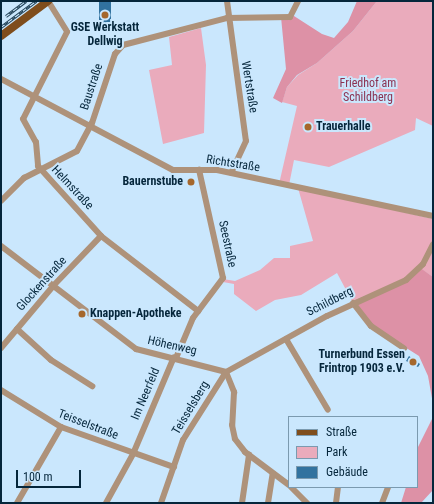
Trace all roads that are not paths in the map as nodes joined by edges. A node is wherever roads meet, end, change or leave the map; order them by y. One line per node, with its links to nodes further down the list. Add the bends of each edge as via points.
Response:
1 (48, 1): 5 (main road); 7 (street, Helmstraße, via 67,32)
2 (226, 1): 4 (street, Wertstraße)
3 (298, 1): 4 (street, via 290,17)
4 (227, 18): 8 (street, Baustraße, via 130,43 118,49); 11 (street, Wertstraße, via 246,141)
5 (1, 36)
6 (1, 79): 7 (street, Richtstraße)
7 (33, 97): 8 (street, Richtstraße); 9 (street, Helmstraße, via 23,119 36,142 34,154)
8 (90, 127): 9 (street, Baustraße, via 77,151); 10 (street, Richtstraße, via 173,170)
9 (40, 170): 12 (street, Baustraße, via 21,181); 14 (street, Helmstraße)
10 (199, 170): 11 (street, Richtstraße); 19 (street, Seestraße, via 223,278)
11 (231, 173): 13 (street, Richtstraße)
12 (1, 201)
13 (433, 216)
14 (101, 236): 17 (street, Glockenstraße); 19 (street, Helmstraße)
15 (433, 244): 18 (street, Schildberg, via 423,264 406,280)
16 (1, 246): 17 (street, Höhenweg)
17 (54, 285): 20 (street, Glockenstraße); 24 (street, Höhenweg, via 136,348)
18 (353, 303): 21 (street, Schildberg); 23 (street, via 371,326)
19 (198, 311): 24 (street, Seestraße)
20 (17, 329): 22 (street, Glockenstraße); 26 (street, via 51,360)
21 (286, 339): 25 (street, Schildberg); 28 (street)
22 (1, 348)
23 (404, 348)
24 (175, 358): 25 (street, Höhenweg); 30 (street, Im Neerfeld)
25 (226, 372): 31 (street, via 234,392 234,435); 32 (street, Teisselsberg, via 183,440)
26 (92, 386)
27 (1, 390): 29 (street, Teisselstraße)
28 (328, 410)
29 (61, 428): 30 (street, Teisselstraße); 38 (street)
30 (133, 454): 32 (street, Teisselstraße); 39 (street, Im Neerfeld)
31 (249, 455): 33 (street); 41 (street)
32 (174, 467): 40 (street, Teisselsberg)
33 (273, 473): 34 (street); 42 (street)
34 (288, 484)
35 (292, 488): 43 (street)
36 (338, 488): 44 (street)
37 (388, 488): 45 (street)
38 (17, 503)
39 (106, 503)
40 (161, 503)
41 (242, 503)
42 (268, 503)
43 (307, 503)
44 (336, 503)
45 (382, 503)

